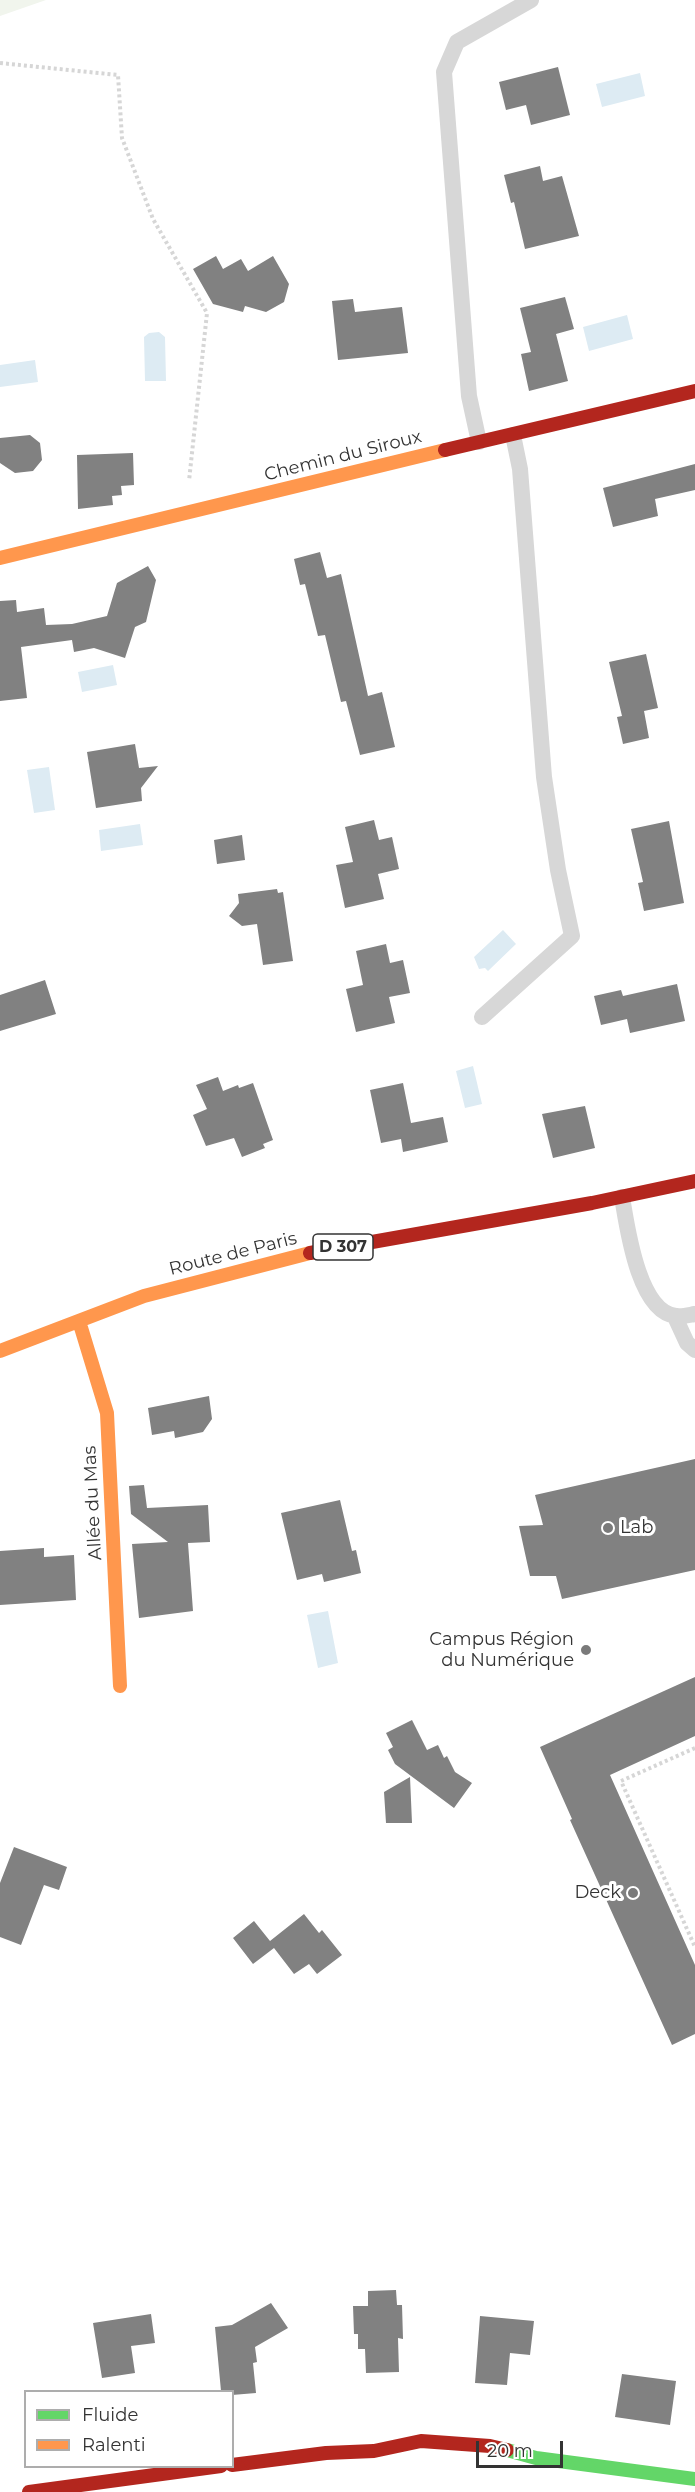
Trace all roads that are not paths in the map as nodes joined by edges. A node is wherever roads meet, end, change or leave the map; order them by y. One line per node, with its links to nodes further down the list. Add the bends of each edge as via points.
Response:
1 (531, 0): 4 (lane, via 457,42 444,72 469,396)
2 (695, 391): 3 (street, Chemin du Siroux)
3 (513, 435): 4 (street, Chemin du Siroux); 6 (lane, via 520,469 544,777 572,936)
4 (479, 442): 5 (street, Chemin du Siroux)
5 (0, 558)
6 (482, 1017)
7 (695, 1181): 8 (street, Route de Paris / D 307)
8 (622, 1197): 10 (lane, via 631,1250 645,1288 659,1308); 11 (street, Route de Paris / D 307, via 286,1257 144,1296)
9 (695, 1314): 10 (lane)
10 (675, 1317): 12 (lane, via 687,1343)
11 (79, 1321): 13 (street, Route de Paris / D 307); 14 (street, Allée du Mas, via 106,1413)
12 (695, 1350)
13 (0, 1351)
14 (120, 1686)
15 (376, 2450): 16 (street); 17 (street, via 421,2441 490,2446); 19 (street)
16 (406, 2457)
17 (536, 2458): 18 (street); 21 (street)
18 (496, 2463)
19 (234, 2465)
20 (206, 2468): 22 (street)
21 (695, 2479)
22 (29, 2492)

